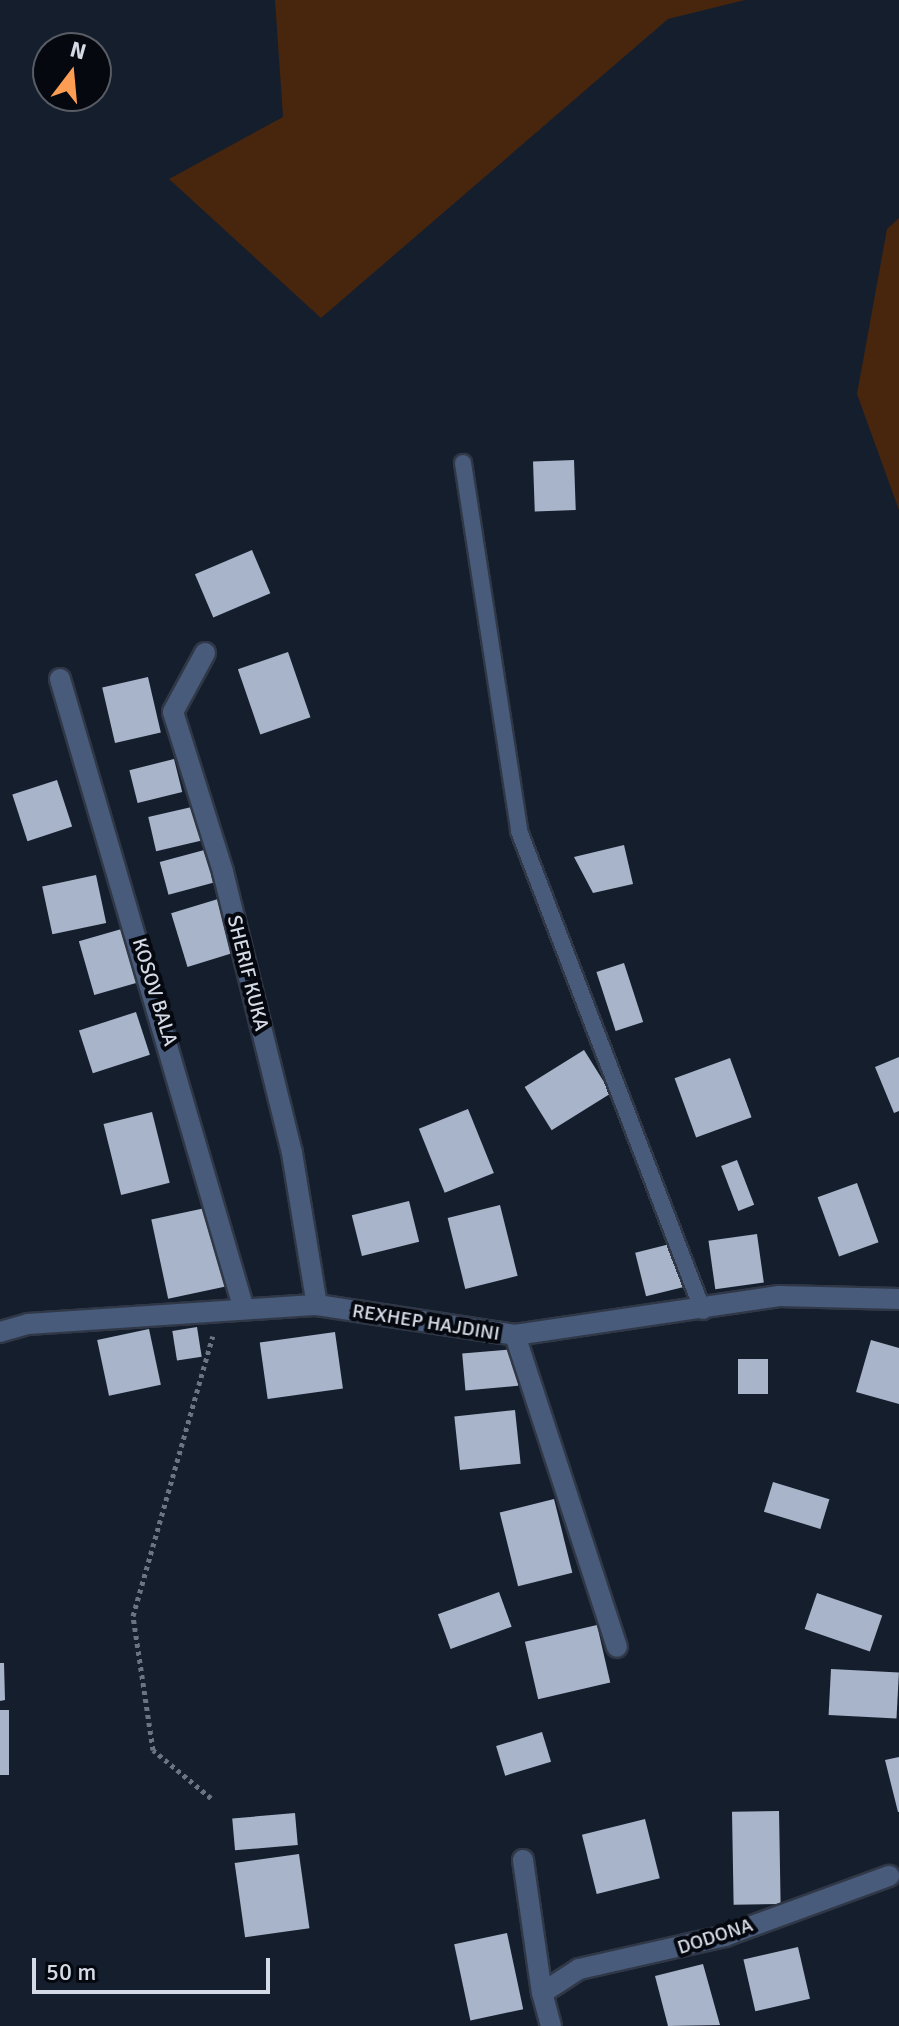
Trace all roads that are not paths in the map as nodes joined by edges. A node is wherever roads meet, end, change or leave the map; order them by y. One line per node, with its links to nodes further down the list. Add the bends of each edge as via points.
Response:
1 (463, 463): 7 (lane, via 519,831)
2 (205, 653): 5 (street, SHERIF KUKA, via 173,712 223,872 292,1153)
3 (60, 679): 6 (street, KOSOV BALA)
4 (899, 1299): 7 (street, REXHEP HAJDINI, via 779,1296)
5 (317, 1305): 6 (street, REXHEP HAJDINI); 9 (street, REXHEP HAJDINI)
6 (243, 1306): 8 (street, REXHEP HAJDINI)
7 (703, 1311): 9 (street, REXHEP HAJDINI)
8 (0, 1332)
9 (515, 1335): 10 (street)
10 (617, 1647)
11 (523, 1860): 13 (street)
12 (889, 1876): 13 (street, DODONA, via 725,1936 579,1969)
13 (542, 1993): 14 (street)
14 (551, 2026)

